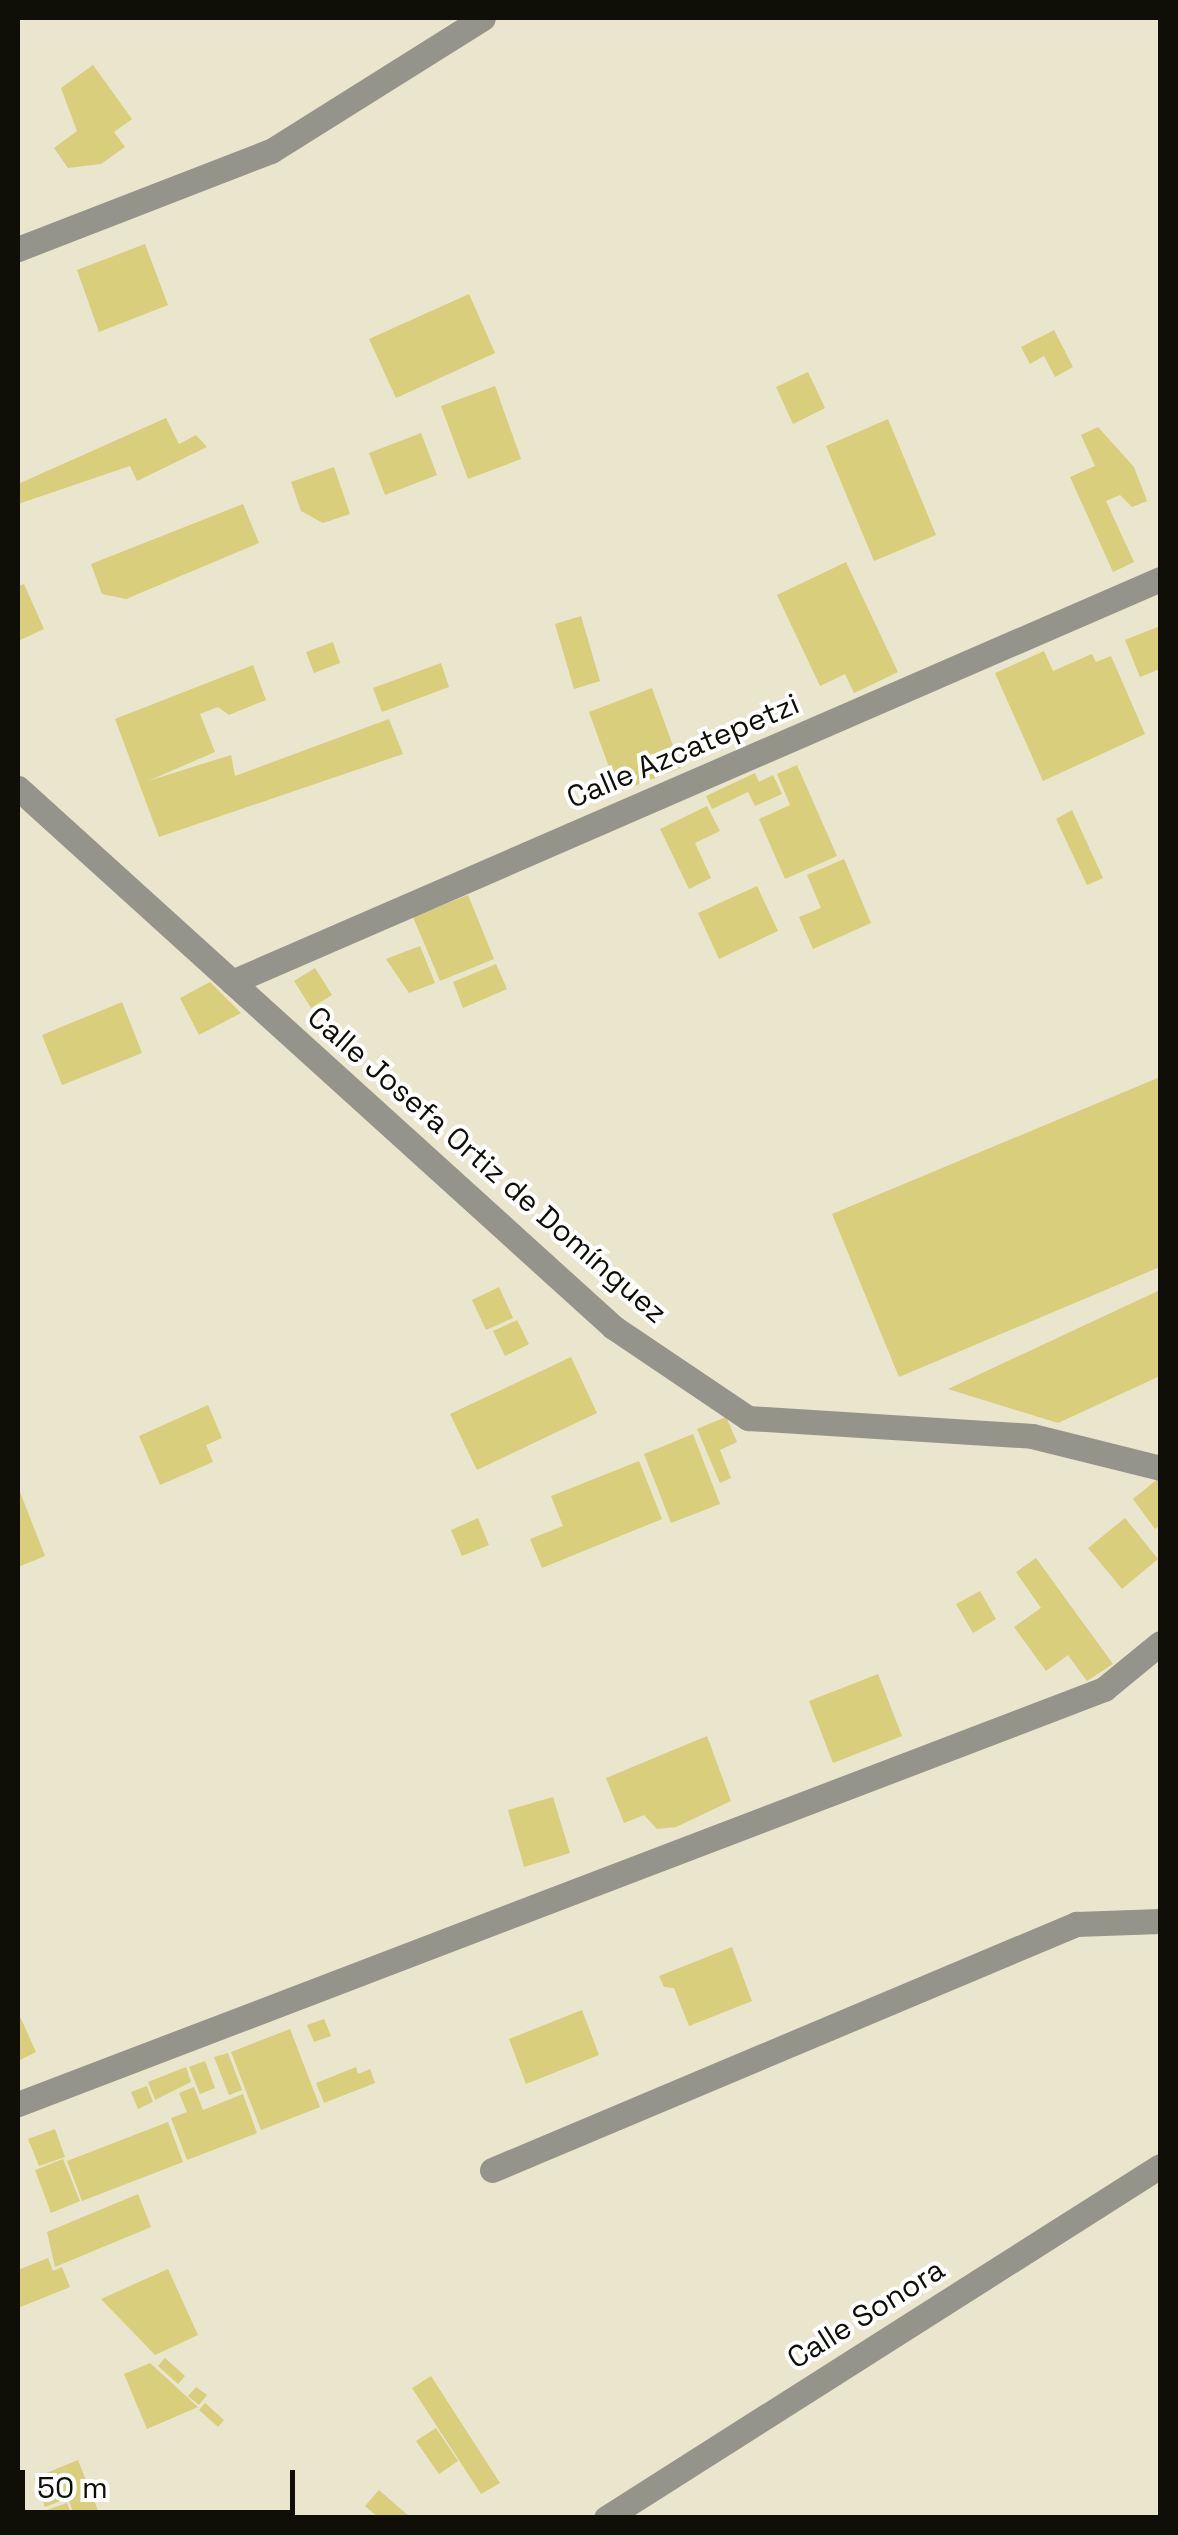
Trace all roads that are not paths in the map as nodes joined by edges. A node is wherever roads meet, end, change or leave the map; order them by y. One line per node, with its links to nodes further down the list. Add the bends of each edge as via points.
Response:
1 (483, 18): 2 (street, via 271,152)
2 (18, 249)
3 (1160, 579): 5 (street, Calle Azcatepetzi)
4 (18, 788): 5 (street, Calle Josefa Ortiz de Domínguez)
5 (232, 982): 6 (street, Calle Josefa Ortiz de Domínguez, via 612,1327 748,1418 1032,1436)
6 (1160, 1468)
7 (1160, 1644): 9 (street, via 1104,1688)
8 (1160, 1921): 11 (street, via 1076,1924)
9 (18, 2104)
10 (1160, 2166): 12 (street, Calle Sonora)
11 (492, 2170)
12 (606, 2518)

